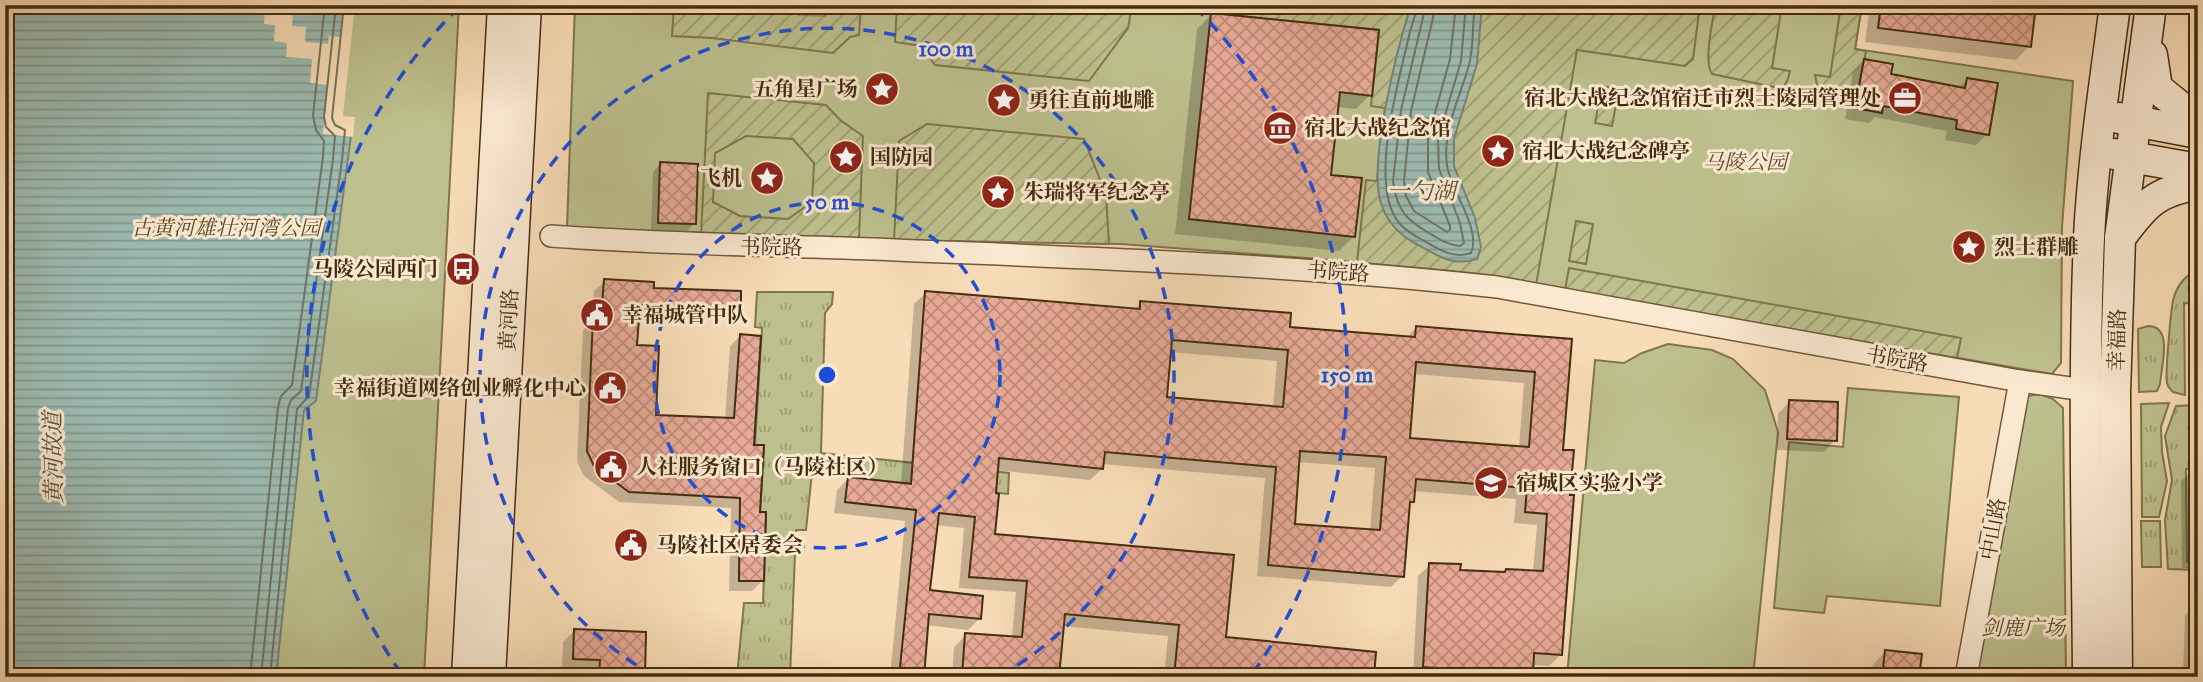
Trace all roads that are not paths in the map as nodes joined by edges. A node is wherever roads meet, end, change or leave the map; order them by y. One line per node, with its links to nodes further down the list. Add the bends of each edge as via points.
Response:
1 (503, 5): 18 (main road, 黄河路)
2 (526, 5): 19 (main road, 黄河路)
3 (2115, 5): 5 (main road)
4 (2150, 13): 6 (main road, via 2157,88); 7 (main road, 幸福路)
5 (2101, 115): 7 (main road); 9 (main road, 幸福路)
6 (2198, 117)
7 (2136, 122): 8 (main road); 10 (main road, 幸福路)
8 (2198, 133)
9 (2096, 152): 10 (main road); 16 (main road, 幸福路)
10 (2131, 157): 11 (main road); 14 (main road, 幸福路)
11 (2198, 169)
12 (2198, 184): 14 (main road, via 2150,201)
13 (551, 236): 15 (street, 书院路, via 662,244 1097,257 1427,279 1497,287)
14 (2120, 238): 17 (main road, 幸福路)
15 (2020, 381): 16 (street, 书院路); 20 (street, 中山路)
16 (2086, 390): 17 (street, 书院路); 21 (main road, 幸福路)
17 (2115, 393): 22 (main road, 幸福路)
18 (467, 677)
19 (490, 677)
20 (1966, 677)
21 (2088, 677)
22 (2117, 677)

